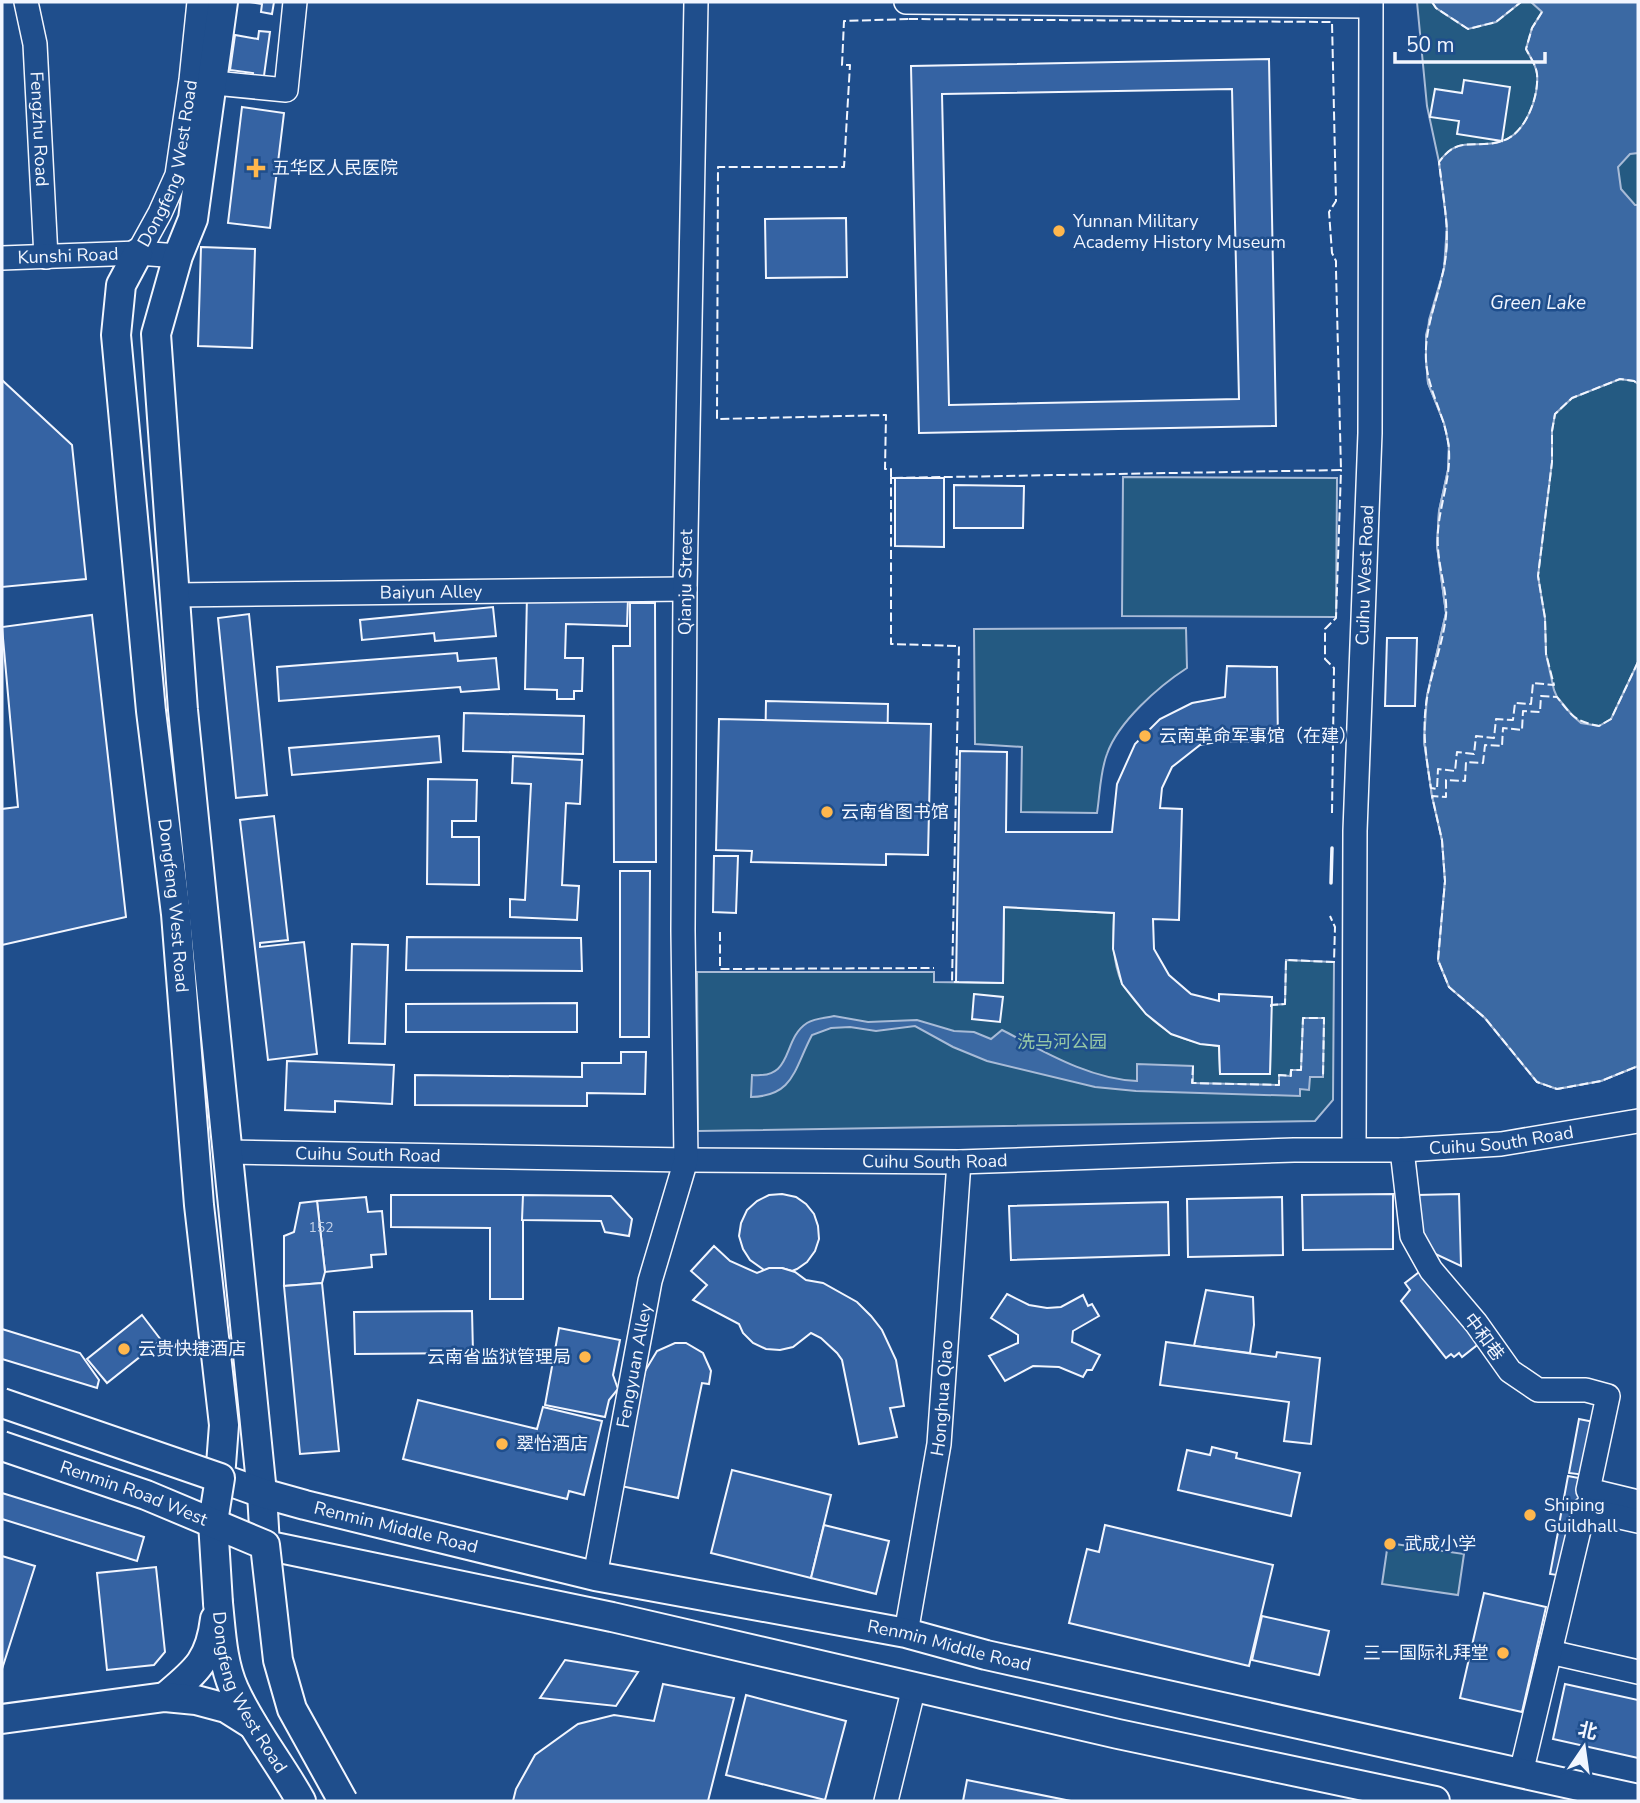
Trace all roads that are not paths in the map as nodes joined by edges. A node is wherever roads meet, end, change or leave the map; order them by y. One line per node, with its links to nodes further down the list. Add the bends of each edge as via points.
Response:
1 (26, 2): 12 (street, Fengzhu Road, via 35,44)
2 (199, 2): 9 (street, Dongfeng West Road)
3 (223, 2): 9 (main road, Dongfeng West Road)
4 (295, 2): 9 (street, via 286,90)
5 (696, 2): 14 (street, Qianju Street)
6 (906, 2): 7 (street)
7 (1110, 3): 8 (street)
8 (1370, 4): 17 (street, Cuihu West Road, via 1370,433 1355,831)
9 (202, 81): 10 (street, Dongfeng West Road, via 177,175); 11 (main road, Dongfeng West Road, via 193,219)
10 (138, 253): 11 (street, Kunshi Road); 12 (street, Kunshi Road); 24 (main road, Dongfeng West Road, via 121,285 116,334 224,1425)
11 (178, 256): 15 (main road, Dongfeng West Road, via 156,334)
12 (46, 257): 13 (street, Kunshi Road)
13 (2, 258)
14 (685, 589): 15 (street, Baiyun Alley); 20 (street, Qianju Street)
15 (175, 595): 19 (main road, Dongfeng West Road)
16 (1638, 1121): 18 (street, Cuihu South Road, via 1501,1144)
17 (1354, 1149): 18 (street, Cuihu South Road); 21 (street, Cuihu South Road)
18 (1402, 1150): 26 (street, 中和巷, via 1412,1236 1431,1270 1510,1371 1538,1390 1586,1390 1608,1396 1588,1490)
19 (228, 1152): 20 (street, Cuihu South Road); 25 (main road, Dongfeng West Road)
20 (686, 1160): 21 (street, Cuihu South Road); 30 (street, Fengyuan Alley, via 650,1281)
21 (959, 1162): 32 (street, Honghua Qiao, via 939,1444)
22 (2, 1403): 24 (main road, bridge)
23 (2, 1446): 28 (main road, Renmin Road West, bridge, via 146,1494)
24 (220, 1478): 25 (main road); 28 (main road, Dongfeng West Road, bridge)
25 (262, 1493): 29 (main road, Dongfeng West Road); 30 (main road, Renmin Middle Road)
26 (1638, 1502)
27 (1638, 1521): 33 (street, via 1584,1509)
28 (213, 1522): 29 (main road, Renmin Road West, bridge); 31 (main road, Dongfeng West Road, bridge)
29 (265, 1545): 35 (main road, via 612,1616); 42 (main road, Dongfeng West Road, bridge, via 278,1660 292,1709)
30 (590, 1574): 32 (main road, Renmin Middle Road)
31 (218, 1603): 36 (main road, via 212,1644 197,1670); 38 (main road, Dongfeng West Road, via 233,1687)
32 (906, 1633): 39 (main road, Renmin Middle Road, via 986,1655)
33 (1550, 1652): 34 (street); 39 (street)
34 (1638, 1672)
35 (914, 1687): 43 (street); 44 (main road)
36 (165, 1697): 37 (main road); 38 (main road, via 226,1708)
37 (2, 1719)
38 (253, 1725): 41 (main road, Dongfeng West Road)
39 (1521, 1773): 40 (main road, Renmin Middle Road)
40 (1638, 1799)
41 (302, 1801)
42 (343, 1801)
43 (886, 1801)
44 (1436, 1801)

